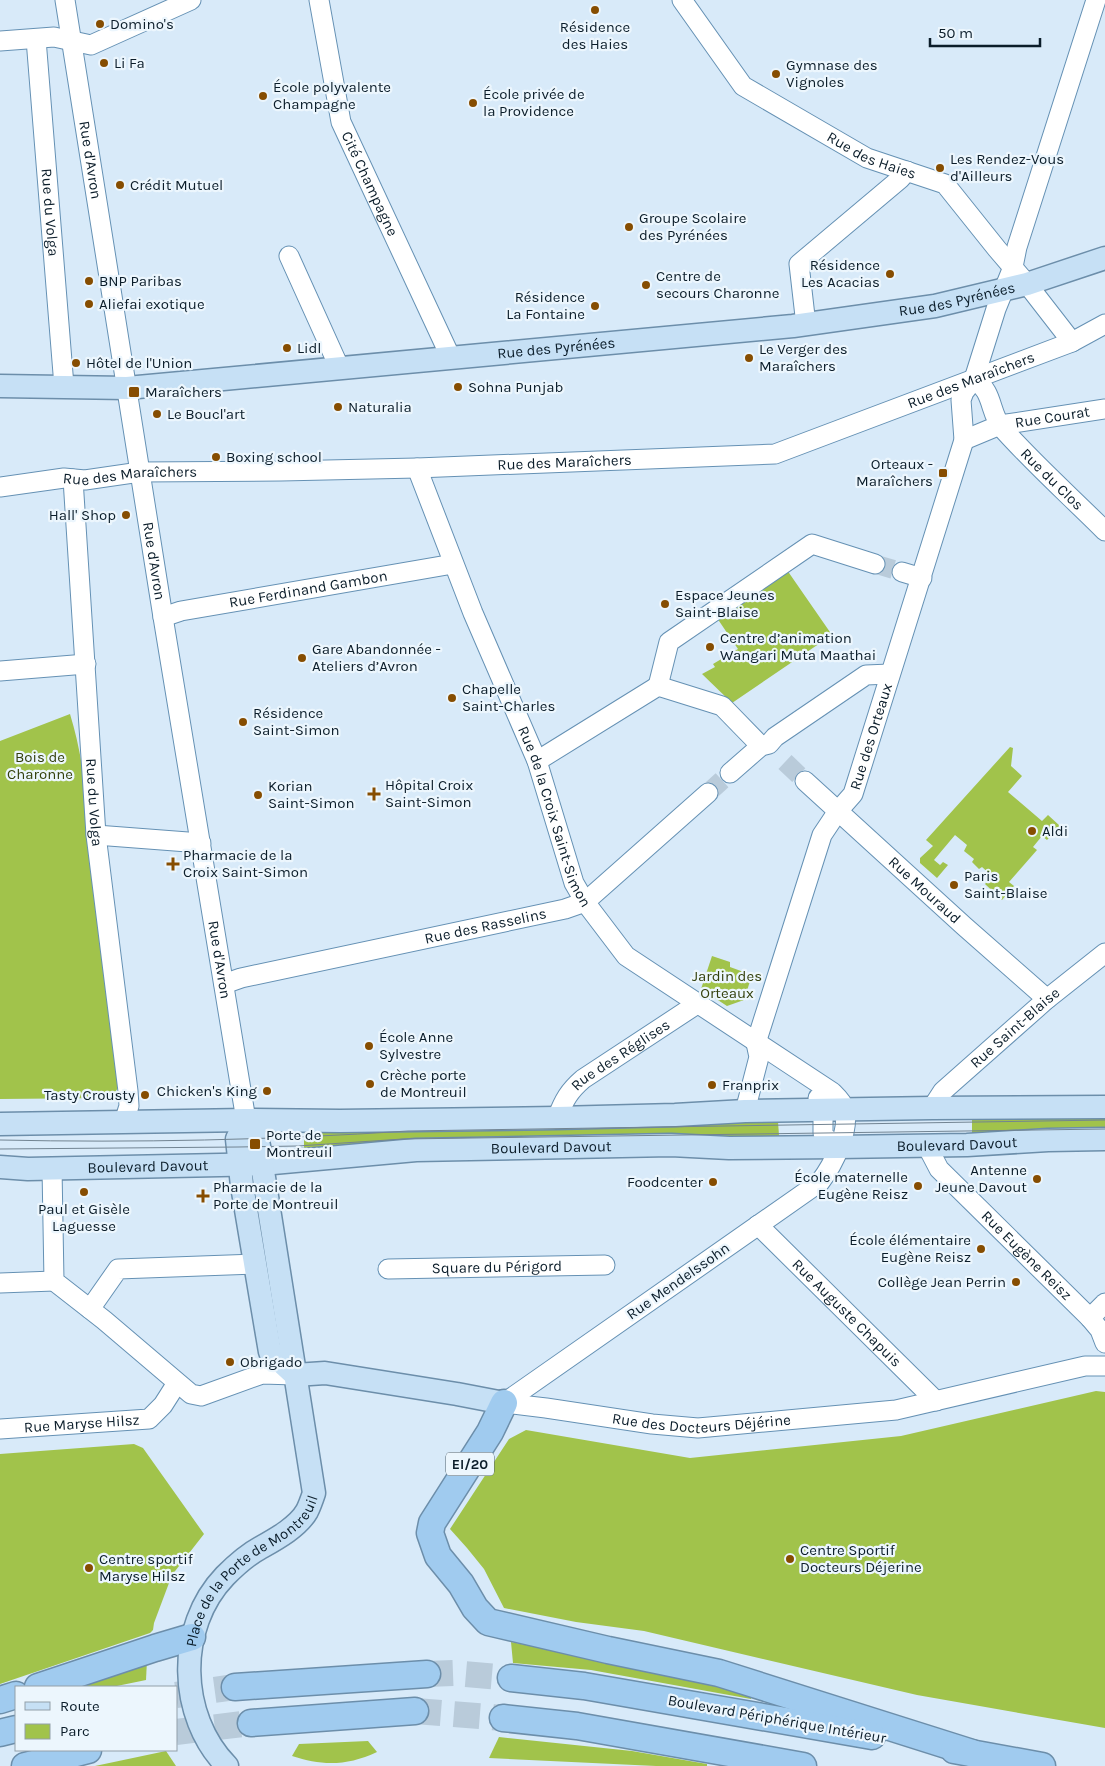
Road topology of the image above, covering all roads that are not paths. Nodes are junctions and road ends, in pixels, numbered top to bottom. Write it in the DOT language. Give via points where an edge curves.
graph roads {
  1 [pos="65,0"];
  2 [pos="192,0"];
  3 [pos="319,0"];
  4 [pos="682,0"];
  5 [pos="1096,0"];
  6 [pos="36,39"];
  7 [pos="0,42"];
  8 [pos="72,42"];
  9 [pos="907,171"];
  10 [pos="289,256"];
  11 [pos="1105,258"];
  12 [pos="1020,276"];
  13 [pos="1003,290"];
  14 [pos="1105,324"];
  15 [pos="806,325"];
  16 [pos="1072,342"];
  17 [pos="450,358"];
  18 [pos="340,369"];
  19 [pos="974,379"];
  20 [pos="0,386"];
  21 [pos="64,386"];
  22 [pos="127,388"];
  23 [pos="1105,409"];
  24 [pos="1000,425"];
  25 [pos="964,440"];
  26 [pos="417,468"];
  27 [pos="140,472"];
  28 [pos="73,479"];
  29 [pos="0,487"];
  30 [pos="1105,530"];
  31 [pos="453,564"];
  32 [pos="875,564"];
  33 [pos="902,572"];
  34 [pos="922,578"];
  35 [pos="163,617"];
  36 [pos="86,664"];
  37 [pos="0,671"];
  38 [pos="890,674"];
  39 [pos="658,686"];
  40 [pos="765,745"];
  41 [pos="537,761"];
  42 [pos="730,773"];
  43 [pos="805,781"];
  44 [pos="708,793"];
  45 [pos="838,811"];
  46 [pos="96,835"];
  47 [pos="201,843"];
  48 [pos="585,902"];
  49 [pos="1105,953"];
  50 [pos="224,984"];
  51 [pos="1047,999"];
  52 [pos="697,1004"];
  53 [pos="756,1043"];
  54 [pos="932,1108"];
  55 [pos="1105,1108"];
  56 [pos="834,1110"];
  57 [pos="745,1111"];
  58 [pos="557,1118"];
  59 [pos="246,1120"];
  60 [pos="124,1122"];
  61 [pos="0,1124"];
  62 [pos="1105,1139"];
  63 [pos="927,1146"];
  64 [pos="838,1147"];
  65 [pos="251,1165"];
  66 [pos="0,1167"];
  67 [pos="52,1168"];
  68 [pos="758,1226"];
  69 [pos="256,1264"];
  70 [pos="605,1265"];
  71 [pos="388,1269"];
  72 [pos="54,1281"];
  73 [pos="0,1283"];
  74 [pos="1105,1303"];
  75 [pos="90,1309"];
  76 [pos="1090,1318"];
  77 [pos="1105,1343"];
  78 [pos="1105,1363"];
  79 [pos="296,1375"];
  80 [pos="177,1382"];
  81 [pos="936,1401"];
  82 [pos="504,1403"];
  83 [pos="0,1430"];
  84 [pos="192,1637"];
  85 [pos="426,1674"];
  86 [pos="512,1678"];
  87 [pos="41,1686"];
  88 [pos="236,1686"];
  89 [pos="15,1695"];
  90 [pos="0,1700"];
  91 [pos="415,1711"];
  92 [pos="503,1718"];
  93 [pos="251,1723"];
  94 [pos="15,1729"];
  95 [pos="0,1733"];
  96 [pos="84,1751"];
  97 [pos="972,1753"];
  98 [pos="25,1766"];
  99 [pos="227,1766"];
  100 [pos="803,1766"];
  101 [pos="1042,1766"];
  1 -- 8 [label="street, Rue d'Avron"];
  2 -- 8 [label="street" via="91,45"];
  3 -- 17 [label="street, Cité Champagne" via="340,122"];
  4 -- 9 [label="street, Rue des Haies" via="743,86 868,158"];
  5 -- 12 [label="street" via="1017,247"];
  6 -- 7 [label="street"];
  6 -- 8 [label="street"];
  6 -- 21 [label="street, Rue du Volga"];
  8 -- 22 [label="street, Rue d'Avron"];
  9 -- 12 [label="street, Rue des Haies" via="945,184"];
  9 -- 15 [label="street" via="799,264"];
  10 -- 18 [label="street"];
  11 -- 12 [label="main road, Rue des Pyrénées"];
  12 -- 13 [label="main road, Rue des Pyrénées"];
  12 -- 16 [label="street, Rue des Haies"];
  13 -- 15 [label="main road, Rue des Pyrénées" via="935,306"];
  13 -- 19 [label="street, Rue des Orteaux"];
  14 -- 16 [label="street, Rue des Maraîchers"];
  15 -- 17 [label="main road, Rue des Pyrénées"];
  16 -- 19 [label="street, Rue des Maraîchers"];
  17 -- 18 [label="main road, Rue des Pyrénées"];
  18 -- 22 [label="main road, Rue des Pyrénées"];
  19 -- 24 [label="street" via="986,390"];
  19 -- 25 [label="street, Rue des Orteaux" via="962,400"];
  19 -- 26 [label="street, Rue des Maraîchers" via="775,454"];
  20 -- 21 [label="main road, Rue des Pyrénées"];
  21 -- 22 [label="main road, Rue des Pyrénées"];
  22 -- 27 [label="street, Rue d'Avron"];
  23 -- 24 [label="street, Rue Courat"];
  24 -- 25 [label="street"];
  24 -- 30 [label="street, Rue du Clos"];
  25 -- 34 [label="street, Rue des Orteaux"];
  26 -- 27 [label="street, Rue des Maraîchers"];
  26 -- 31 [label="street, Rue de la Croix Saint-Simon"];
  27 -- 28 [label="street, Rue des Maraîchers"];
  27 -- 35 [label="street, Rue d'Avron"];
  28 -- 29 [label="street, Rue des Maraîchers"];
  28 -- 36 [label="street, Rue du Volga"];
  31 -- 35 [label="street, Rue Ferdinand Gambon" via="181,611"];
  31 -- 41 [label="street, Rue de la Croix Saint-Simon"];
  32 -- 39 [label="street" via="812,544 669,642"];
  33 -- 34 [label="street"];
  34 -- 38 [label="street, Rue des Orteaux"];
  35 -- 47 [label="street, Rue d'Avron"];
  36 -- 37 [label="street"];
  36 -- 46 [label="street, Rue du Volga"];
  38 -- 40 [label="street" via="866,676"];
  38 -- 45 [label="street, Rue des Orteaux" via="853,794"];
  39 -- 40 [label="street" via="722,706"];
  39 -- 41 [label="street"];
  40 -- 42 [label="street"];
  41 -- 48 [label="street, Rue de la Croix Saint-Simon" via="574,883"];
  43 -- 45 [label="street, Rue Mouraud"];
  44 -- 48 [label="street, Rue des Rasselins"];
  45 -- 51 [label="street, Rue Mouraud"];
  45 -- 53 [label="street, Rue des Orteaux" via="822,835"];
  46 -- 47 [label="street"];
  46 -- 60 [label="street, Rue du Volga" via="128,1092 129,1106"];
  47 -- 50 [label="street, Rue d'Avron"];
  48 -- 50 [label="street, Rue des Rasselins"];
  48 -- 52 [label="street, Rue de la Croix Saint-Simon" via="626,956"];
  49 -- 51 [label="street, Rue Saint-Blaise"];
  50 -- 59 [label="street, Rue d'Avron"];
  51 -- 54 [label="street, Rue Saint-Blaise" via="943,1091"];
  52 -- 53 [label="street, Rue de la Croix Saint-Simon"];
  52 -- 58 [label="street, Rue des Réglises" via="583,1079 571,1089"];
  53 -- 56 [label="street, Rue de la Croix Saint-Simon" via="832,1092 840,1101"];
  53 -- 57 [label="street, Rue des Orteaux" via="759,1057"];
  54 -- 55 [label="main road, Boulevard Davout"];
  54 -- 56 [label="main road, Boulevard Davout"];
  56 -- 57 [label="main road, Boulevard Davout"];
  56 -- 64 [label="street" via="823,1133"];
  57 -- 58 [label="main road, Boulevard Davout"];
  58 -- 59 [label="main road, Boulevard Davout"];
  59 -- 60 [label="main road, Boulevard Davout"];
  59 -- 65 [label="main road" via="237,1139"];
  60 -- 61 [label="main road, Boulevard Davout"];
  62 -- 63 [label="main road, Boulevard Davout"];
  63 -- 64 [label="main road, Boulevard Davout"];
  63 -- 76 [label="street, Rue Eugène Reisz" via="939,1169"];
  64 -- 65 [label="main road, Boulevard Davout" via="416,1150"];
  64 -- 68 [label="street, Rue Mendelssohn" via="820,1182"];
  65 -- 67 [label="main road, Boulevard Davout"];
  65 -- 69 [label="main road"];
  65 -- 79 [label="main road, Place de la Porte de Montreuil"];
  66 -- 67 [label="main road, Boulevard Davout"];
  67 -- 72 [label="street"];
  68 -- 81 [label="street, Rue Auguste Chapuis"];
  68 -- 82 [label="street, Rue Mendelssohn"];
  69 -- 75 [label="street" via="118,1269"];
  69 -- 79 [label="main road" via="270,1352"];
  70 -- 71 [label="street, Square du Périgord"];
  72 -- 73 [label="street"];
  72 -- 75 [label="street"];
  74 -- 76 [label="street"];
  75 -- 80 [label="street"];
  76 -- 77 [label="street, Rue Eugène Reisz"];
  78 -- 81 [label="street, Rue des Docteurs Déjérine"];
  79 -- 80 [label="street" via="262,1374 201,1396 191,1394"];
  79 -- 82 [label="main road, Rue des Docteurs Déjérine" via="325,1373"];
  79 -- 84 [label="main road, Place de la Porte de Montreuil" via="314,1493 307,1512 291,1528 247,1556 224,1577 211,1594"];
  80 -- 83 [label="street, Rue Maryse Hilsz" via="163,1405 149,1419"];
  81 -- 82 [label="street, Rue des Docteurs Déjérine" via="896,1410 698,1428"];
  82 -- 97 [label="highway, EI/20" via="490,1432 432,1523 430,1533 438,1556 488,1622 720,1673"];
  84 -- 87 [label="highway"];
  84 -- 99 [label="main road, Place de la Porte de Montreuil" via="190,1690 199,1725 217,1756"];
  85 -- 88 [label="highway"];
  86 -- 97 [label="highway, Boulevard Périphérique Intérieur" via="584,1686"];
  89 -- 90 [label="highway"];
  91 -- 93 [label="highway"];
  92 -- 100 [label="highway" via="577,1726"];
  94 -- 95 [label="highway"];
  96 -- 98 [label="highway"];
  97 -- 101 [label="highway, Boulevard Périphérique Intérieur"];
}
